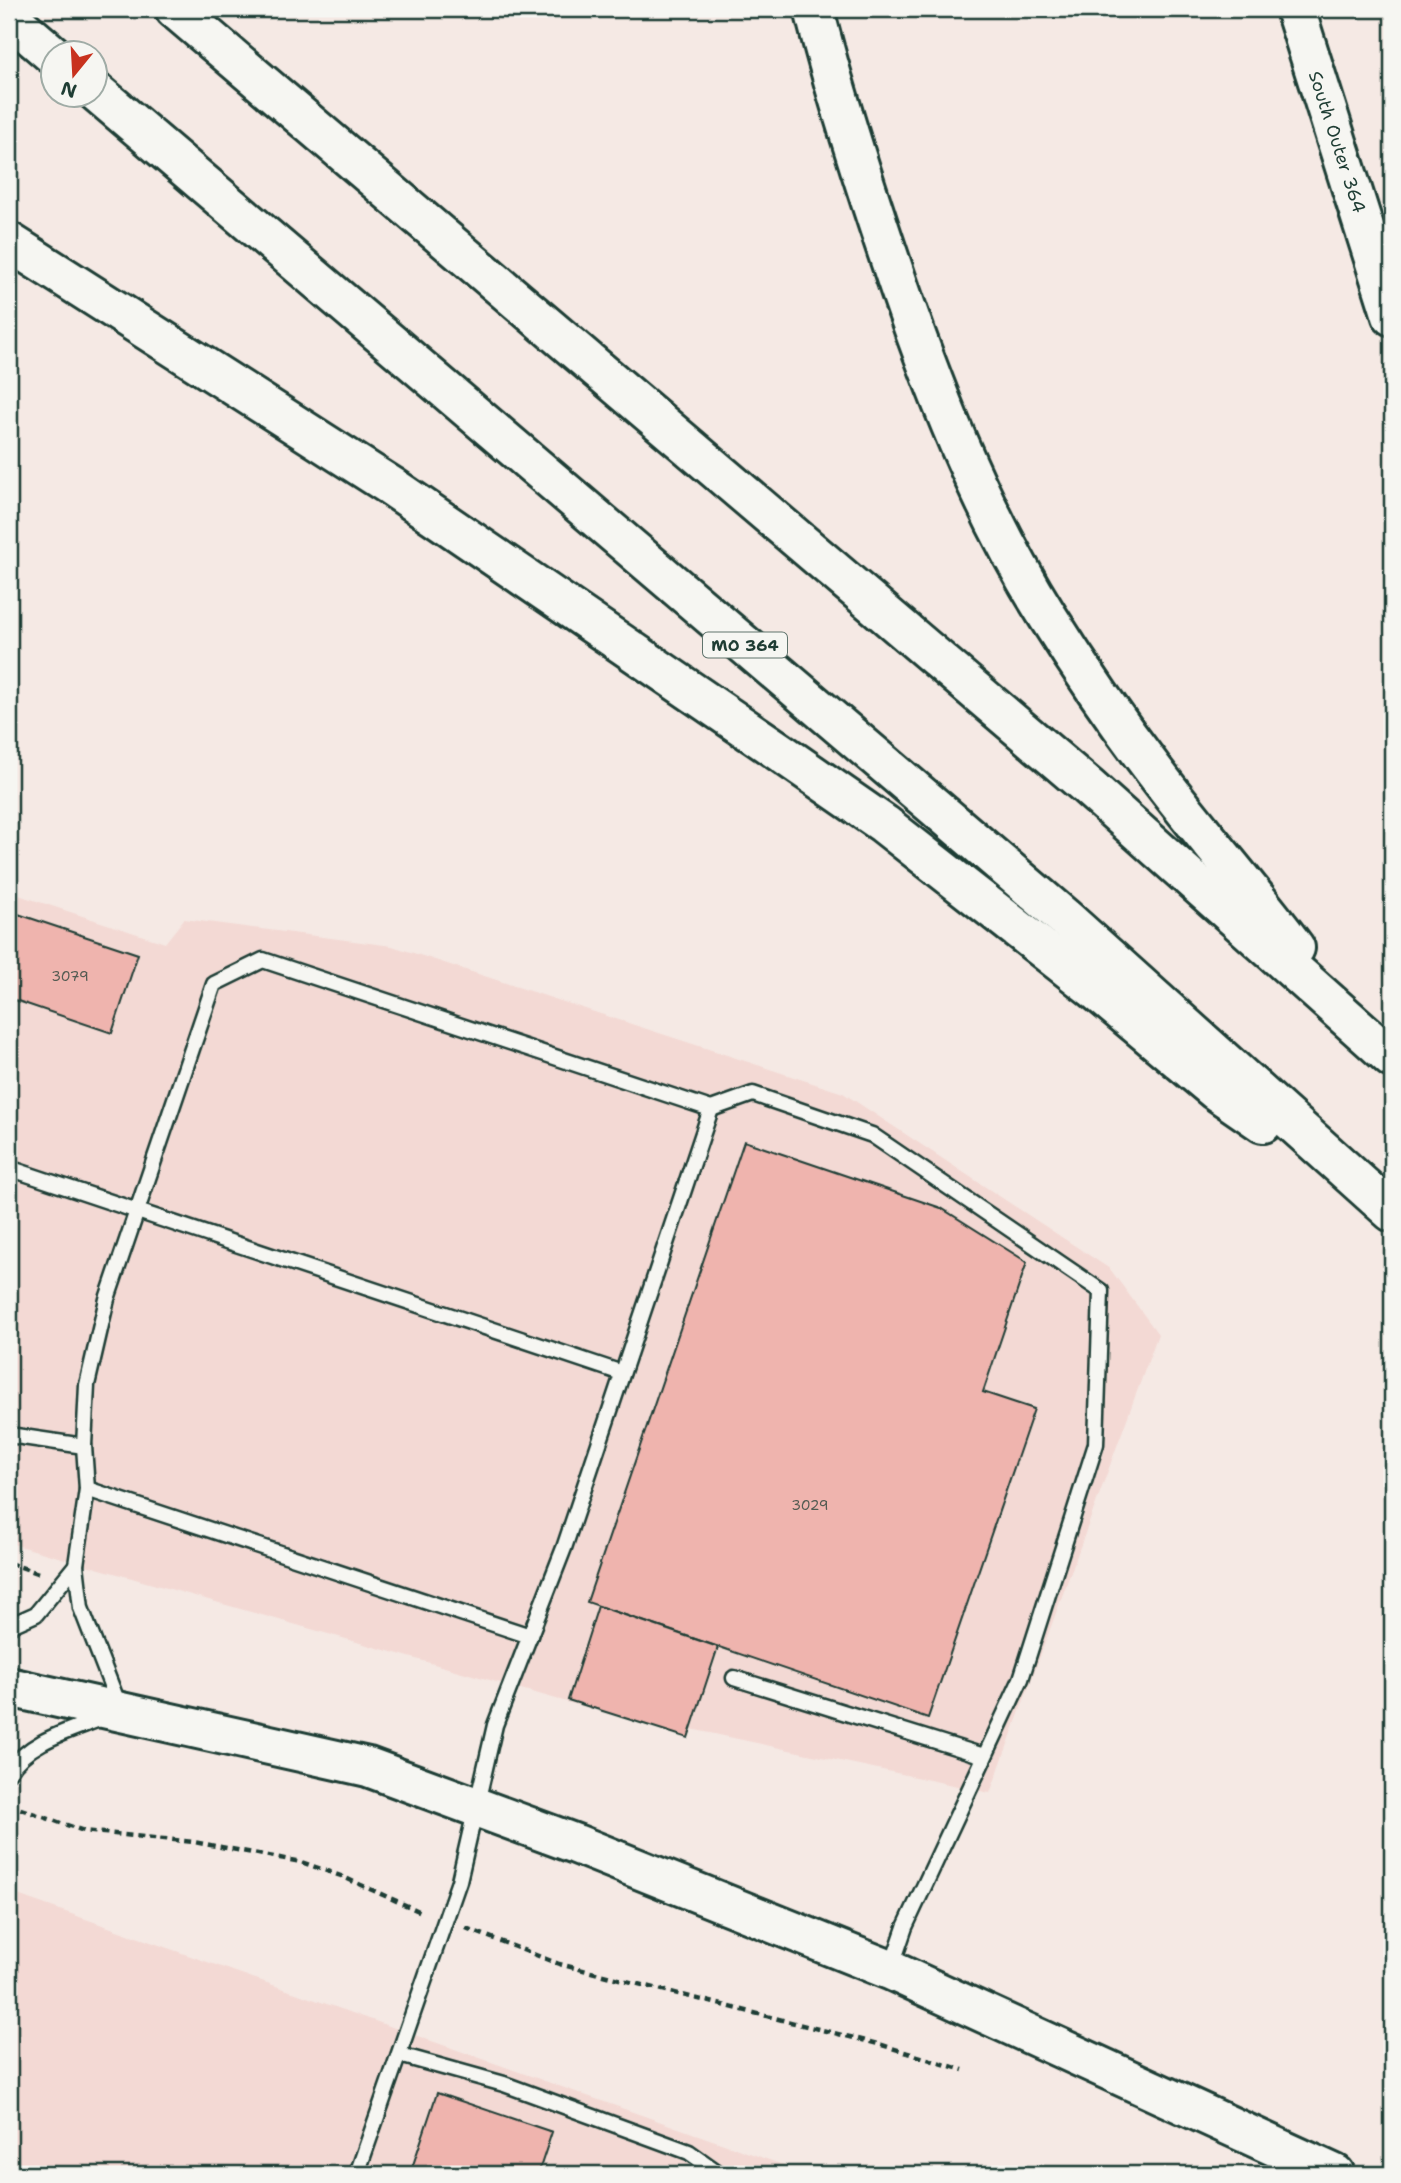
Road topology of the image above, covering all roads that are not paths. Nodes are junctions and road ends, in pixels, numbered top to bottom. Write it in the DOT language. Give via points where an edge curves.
graph roads {
  1 [pos="175,9"];
  2 [pos="814,9"];
  3 [pos="1295,9"];
  4 [pos="9,17"];
  5 [pos="38,42"];
  6 [pos="108,102"];
  7 [pos="9,242"];
  8 [pos="1392,316"];
  9 [pos="1340,1009"];
  10 [pos="1392,1058"];
  11 [pos="711,1109"];
  12 [pos="9,1168"];
  13 [pos="1390,1210"];
  14 [pos="135,1211"];
  15 [pos="622,1373"];
  16 [pos="9,1435"];
  17 [pos="85,1446"];
  18 [pos="87,1489"];
  19 [pos="76,1564"];
  20 [pos="9,1626"];
  21 [pos="530,1636"];
  22 [pos="734,1678"];
  23 [pos="9,1687"];
  24 [pos="121,1710"];
  25 [pos="984,1756"];
  26 [pos="9,1772"];
  27 [pos="476,1807"];
  28 [pos="890,1970"];
  29 [pos="400,2055"];
  30 [pos="356,2174"];
  31 [pos="720,2174"];
  32 [pos="1335,2174"];
  1 -- 9 [label="main road" via="1076,777"];
  2 -- 9 [label="main road" via="837,103 915,335 961,450 998,524 1046,615 1102,699"];
  3 -- 8 [label="main road, South Outer 364"];
  4 -- 5 [label="main road"];
  6 -- 13 [label="main road, MO 364" via="1056,911"];
  7 -- 13 [label="main road" via="391,485 884,824 1215,1090"];
  9 -- 10 [label="main road"];
  11 -- 14 [label="lane" via="263,960 214,984"];
  11 -- 15 [label="lane"];
  11 -- 25 [label="lane" via="753,1094 872,1135 1101,1291 1096,1444 1021,1679"];
  12 -- 14 [label="lane"];
  14 -- 15 [label="lane"];
  14 -- 17 [label="lane" via="107,1299 87,1385"];
  15 -- 21 [label="lane"];
  16 -- 17 [label="lane"];
  17 -- 18 [label="lane"];
  18 -- 19 [label="lane"];
  18 -- 21 [label="lane"];
  19 -- 20 [label="lane" via="36,1614"];
  19 -- 24 [label="lane" via="81,1608"];
  21 -- 27 [label="lane" via="495,1725"];
  22 -- 25 [label="lane"];
  23 -- 24 [label="main road"];
  24 -- 26 [label="lane" via="29,1750"];
  24 -- 27 [label="main road" via="368,1767"];
  25 -- 28 [label="lane" via="905,1927"];
  27 -- 28 [label="main road"];
  27 -- 29 [label="lane" via="445,1921"];
  28 -- 32 [label="main road"];
  29 -- 30 [label="lane"];
  29 -- 31 [label="lane" via="504,2084 677,2147"];
}
